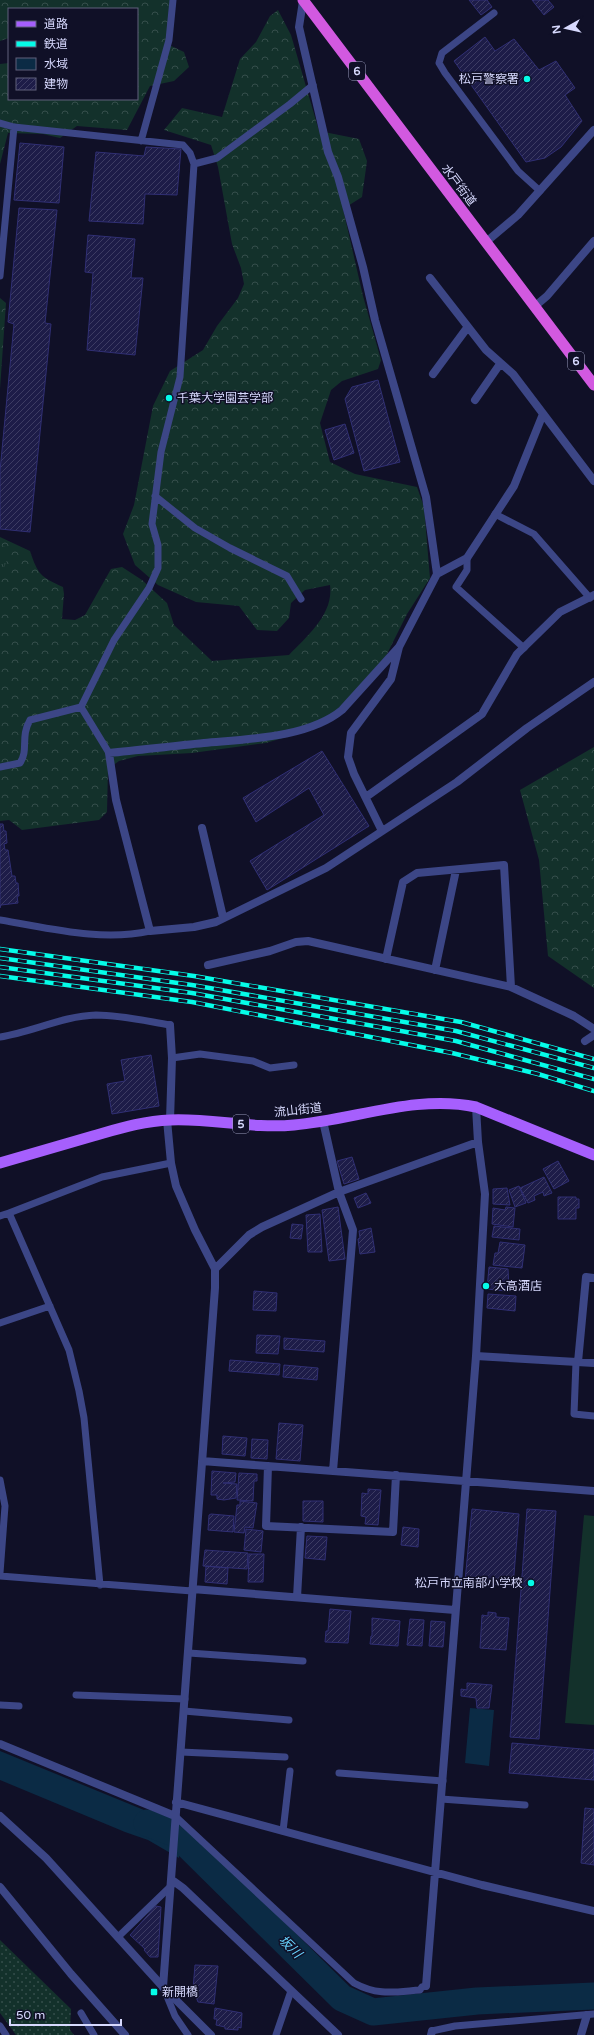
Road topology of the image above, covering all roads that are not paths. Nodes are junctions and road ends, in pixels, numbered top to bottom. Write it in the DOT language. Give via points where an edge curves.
graph roads {
  1 [pos="173,0"];
  2 [pos="303,0"];
  3 [pos="494,13"];
  4 [pos="313,85"];
  5 [pos="0,123"];
  6 [pos="14,127"];
  7 [pos="594,130"];
  8 [pos="141,141"];
  9 [pos="194,164"];
  10 [pos="540,191"];
  11 [pos="486,242"];
  12 [pos="594,242"];
  13 [pos="0,276"];
  14 [pos="430,278"];
  15 [pos="534,307"];
  16 [pos="467,328"];
  17 [pos="500,364"];
  18 [pos="433,374"];
  19 [pos="594,385"];
  20 [pos="475,400"];
  21 [pos="543,414"];
  22 [pos="594,481"];
  23 [pos="156,496"];
  24 [pos="495,514"];
  25 [pos="466,558"];
  26 [pos="437,574"];
  27 [pos="593,596"];
  28 [pos="301,599"];
  29 [pos="399,647"];
  30 [pos="524,648"];
  31 [pos="594,682"];
  32 [pos="81,707"];
  33 [pos="109,753"];
  34 [pos="0,767"];
  35 [pos="366,797"];
  36 [pos="202,828"];
  37 [pos="382,831"];
  38 [pos="456,870"];
  39 [pos="223,917"];
  40 [pos="0,920"];
  41 [pos="150,931"];
  42 [pos="386,959"];
  43 [pos="208,965"];
  44 [pos="435,970"];
  45 [pos="511,987"];
  46 [pos="170,1025"];
  47 [pos="594,1029"];
  48 [pos="594,1035"];
  49 [pos="0,1037"];
  50 [pos="585,1040"];
  51 [pos="172,1058"];
  52 [pos="294,1064"];
  53 [pos="476,1107"];
  54 [pos="169,1120"];
  55 [pos="323,1121"];
  56 [pos="478,1142"];
  57 [pos="594,1155"];
  58 [pos="0,1163"];
  59 [pos="171,1164"];
  60 [pos="339,1192"];
  61 [pos="9,1213"];
  62 [pos="0,1216"];
  63 [pos="215,1269"];
  64 [pos="594,1278"];
  65 [pos="50,1306"];
  66 [pos="0,1322"];
  67 [pos="476,1356"];
  68 [pos="577,1362"];
  69 [pos="594,1363"];
  70 [pos="594,1416"];
  71 [pos="202,1461"];
  72 [pos="268,1466"];
  73 [pos="333,1470"];
  74 [pos="396,1475"];
  75 [pos="0,1480"];
  76 [pos="466,1481"];
  77 [pos="594,1491"];
  78 [pos="301,1527"];
  79 [pos="0,1575"];
  80 [pos="100,1585"];
  81 [pos="192,1590"];
  82 [pos="296,1597"];
  83 [pos="455,1610"];
  84 [pos="188,1653"];
  85 [pos="303,1661"];
  86 [pos="76,1694"];
  87 [pos="186,1699"];
  88 [pos="0,1705"];
  89 [pos="20,1706"];
  90 [pos="184,1711"];
  91 [pos="289,1720"];
  92 [pos="0,1744"];
  93 [pos="181,1752"];
  94 [pos="285,1757"];
  95 [pos="290,1771"];
  96 [pos="339,1773"];
  97 [pos="443,1781"];
  98 [pos="441,1799"];
  99 [pos="176,1802"];
  100 [pos="526,1805"];
  101 [pos="0,1816"];
  102 [pos="175,1816"];
  103 [pos="283,1831"];
  104 [pos="436,1872"];
  105 [pos="171,1883"];
  106 [pos="0,1887"];
  107 [pos="594,1911"];
  108 [pos="118,1937"];
  109 [pos="426,1986"];
  110 [pos="163,1987"];
  111 [pos="291,1991"];
  112 [pos="81,2013"];
  113 [pos="591,2014"];
  114 [pos="0,2026"];
  115 [pos="431,2033"];
  116 [pos="6,2035"];
  117 [pos="94,2035"];
  118 [pos="125,2035"];
  119 [pos="188,2035"];
  120 [pos="210,2035"];
  121 [pos="276,2035"];
  122 [pos="338,2035"];
  123 [pos="581,2035"];
  1 -- 8 [label="lane" via="168,40"];
  2 -- 4 [label="street" via="299,27"];
  2 -- 11 [label="highway, 水戸街道 / 6"];
  3 -- 10 [label="lane" via="442,53 439,63 518,171"];
  4 -- 9 [label="lane" via="217,158"];
  4 -- 26 [label="street" via="328,152 338,177 375,320 426,497"];
  5 -- 6 [label="lane"];
  6 -- 8 [label="lane"];
  6 -- 13 [label="lane"];
  7 -- 10 [label="street"];
  8 -- 9 [label="lane" via="183,145 190,153"];
  9 -- 23 [label="lane" via="180,377 161,452"];
  10 -- 11 [label="street" via="518,215"];
  11 -- 15 [label="highway, 水戸街道 / 6"];
  12 -- 15 [label="street" via="547,296"];
  14 -- 16 [label="street"];
  15 -- 19 [label="highway, 水戸街道 / 6"];
  16 -- 17 [label="street"];
  16 -- 18 [label="street"];
  17 -- 20 [label="street"];
  17 -- 21 [label="street" via="513,374"];
  21 -- 22 [label="street"];
  21 -- 24 [label="street" via="514,486"];
  23 -- 28 [label="lane" via="195,528 287,576"];
  23 -- 32 [label="lane" via="152,524 158,545 158,568 114,640"];
  24 -- 25 [label="street"];
  24 -- 27 [label="lane" via="534,534"];
  25 -- 26 [label="street"];
  25 -- 30 [label="lane" via="466,570 456,588"];
  26 -- 29 [label="street"];
  27 -- 30 [label="street" via="560,612"];
  29 -- 33 [label="street" via="342,710 331,719 314,726 277,735"];
  29 -- 35 [label="street" via="391,679 351,733 348,757"];
  30 -- 35 [label="street" via="517,654 482,714"];
  31 -- 37 [label="street" via="527,728 457,782"];
  32 -- 33 [label="lane"];
  32 -- 34 [label="lane" via="30,720 24,730 24,757 20,763"];
  33 -- 41 [label="street" via="116,800"];
  35 -- 37 [label="street"];
  36 -- 39 [label="street"];
  37 -- 39 [label="street" via="326,868"];
  38 -- 42 [label="street" via="417,873 403,882"];
  38 -- 44 [label="street"];
  38 -- 45 [label="street" via="504,866"];
  39 -- 41 [label="street" via="216,922 194,927"];
  40 -- 41 [label="lane" via="88,934 126,935"];
  42 -- 43 [label="street" via="308,941 296,942 261,957"];
  42 -- 44 [label="street"];
  44 -- 45 [label="street"];
  45 -- 47 [label="street" via="574,1016"];
  46 -- 49 [label="lane" via="96,1015 62,1020 19,1034"];
  46 -- 51 [label="street"];
  48 -- 50 [label="street"];
  51 -- 52 [label="lane" via="200,1054 253,1061 270,1068"];
  51 -- 54 [label="street"];
  53 -- 55 [label="main road, 流山街道 / 5" via="462,1104 421,1105"];
  53 -- 56 [label="street"];
  53 -- 57 [label="main road, 流山街道 / 5"];
  54 -- 55 [label="main road, 流山街道 / 5" via="278,1126"];
  54 -- 58 [label="main road, 流山街道 / 5" via="136,1124"];
  54 -- 59 [label="street"];
  55 -- 60 [label="street"];
  56 -- 60 [label="street"];
  56 -- 67 [label="street" via="486,1194"];
  59 -- 61 [label="lane" via="95,1179"];
  59 -- 63 [label="street" via="185,1209"];
  60 -- 63 [label="street" via="249,1235"];
  60 -- 73 [label="street" via="353,1230"];
  61 -- 62 [label="lane"];
  61 -- 65 [label="lane"];
  63 -- 71 [label="street"];
  64 -- 68 [label="street" via="586,1277"];
  65 -- 66 [label="lane"];
  65 -- 80 [label="lane" via="69,1350 84,1418"];
  67 -- 68 [label="street"];
  67 -- 76 [label="street"];
  68 -- 69 [label="street"];
  68 -- 70 [label="lane" via="574,1414"];
  71 -- 72 [label="street"];
  71 -- 81 [label="street"];
  72 -- 73 [label="street"];
  72 -- 78 [label="street" via="266,1526"];
  73 -- 74 [label="street"];
  74 -- 76 [label="street"];
  74 -- 78 [label="street" via="393,1532"];
  75 -- 79 [label="lane" via="5,1506"];
  76 -- 77 [label="street"];
  76 -- 83 [label="street"];
  78 -- 82 [label="street"];
  79 -- 80 [label="lane"];
  80 -- 81 [label="lane"];
  81 -- 82 [label="street"];
  81 -- 84 [label="street"];
  82 -- 83 [label="street"];
  83 -- 97 [label="street"];
  84 -- 85 [label="lane"];
  84 -- 87 [label="street"];
  86 -- 87 [label="lane"];
  87 -- 90 [label="street"];
  88 -- 89 [label="lane"];
  90 -- 91 [label="lane"];
  90 -- 93 [label="street"];
  92 -- 102 [label="street"];
  93 -- 94 [label="lane"];
  93 -- 99 [label="street"];
  95 -- 103 [label="lane"];
  96 -- 97 [label="lane"];
  97 -- 98 [label="street"];
  98 -- 100 [label="lane"];
  98 -- 104 [label="street"];
  99 -- 102 [label="street"];
  99 -- 103 [label="street"];
  101 -- 108 [label="street" via="46,1858"];
  102 -- 105 [label="street"];
  102 -- 109 [label="lane" via="354,1983 380,1993 420,1990"];
  103 -- 104 [label="street"];
  104 -- 107 [label="street"];
  104 -- 109 [label="street"];
  105 -- 108 [label="lane"];
  105 -- 110 [label="street"];
  105 -- 111 [label="street" via="183,1888"];
  106 -- 118 [label="street"];
  108 -- 110 [label="street"];
  110 -- 119 [label="lane" via="175,2016"];
  110 -- 120 [label="street"];
  111 -- 121 [label="lane"];
  111 -- 122 [label="street"];
  112 -- 117 [label="lane"];
  113 -- 115 [label="lane" via="454,2026"];
  113 -- 123 [label="street"];
  114 -- 116 [label="lane"];
}
